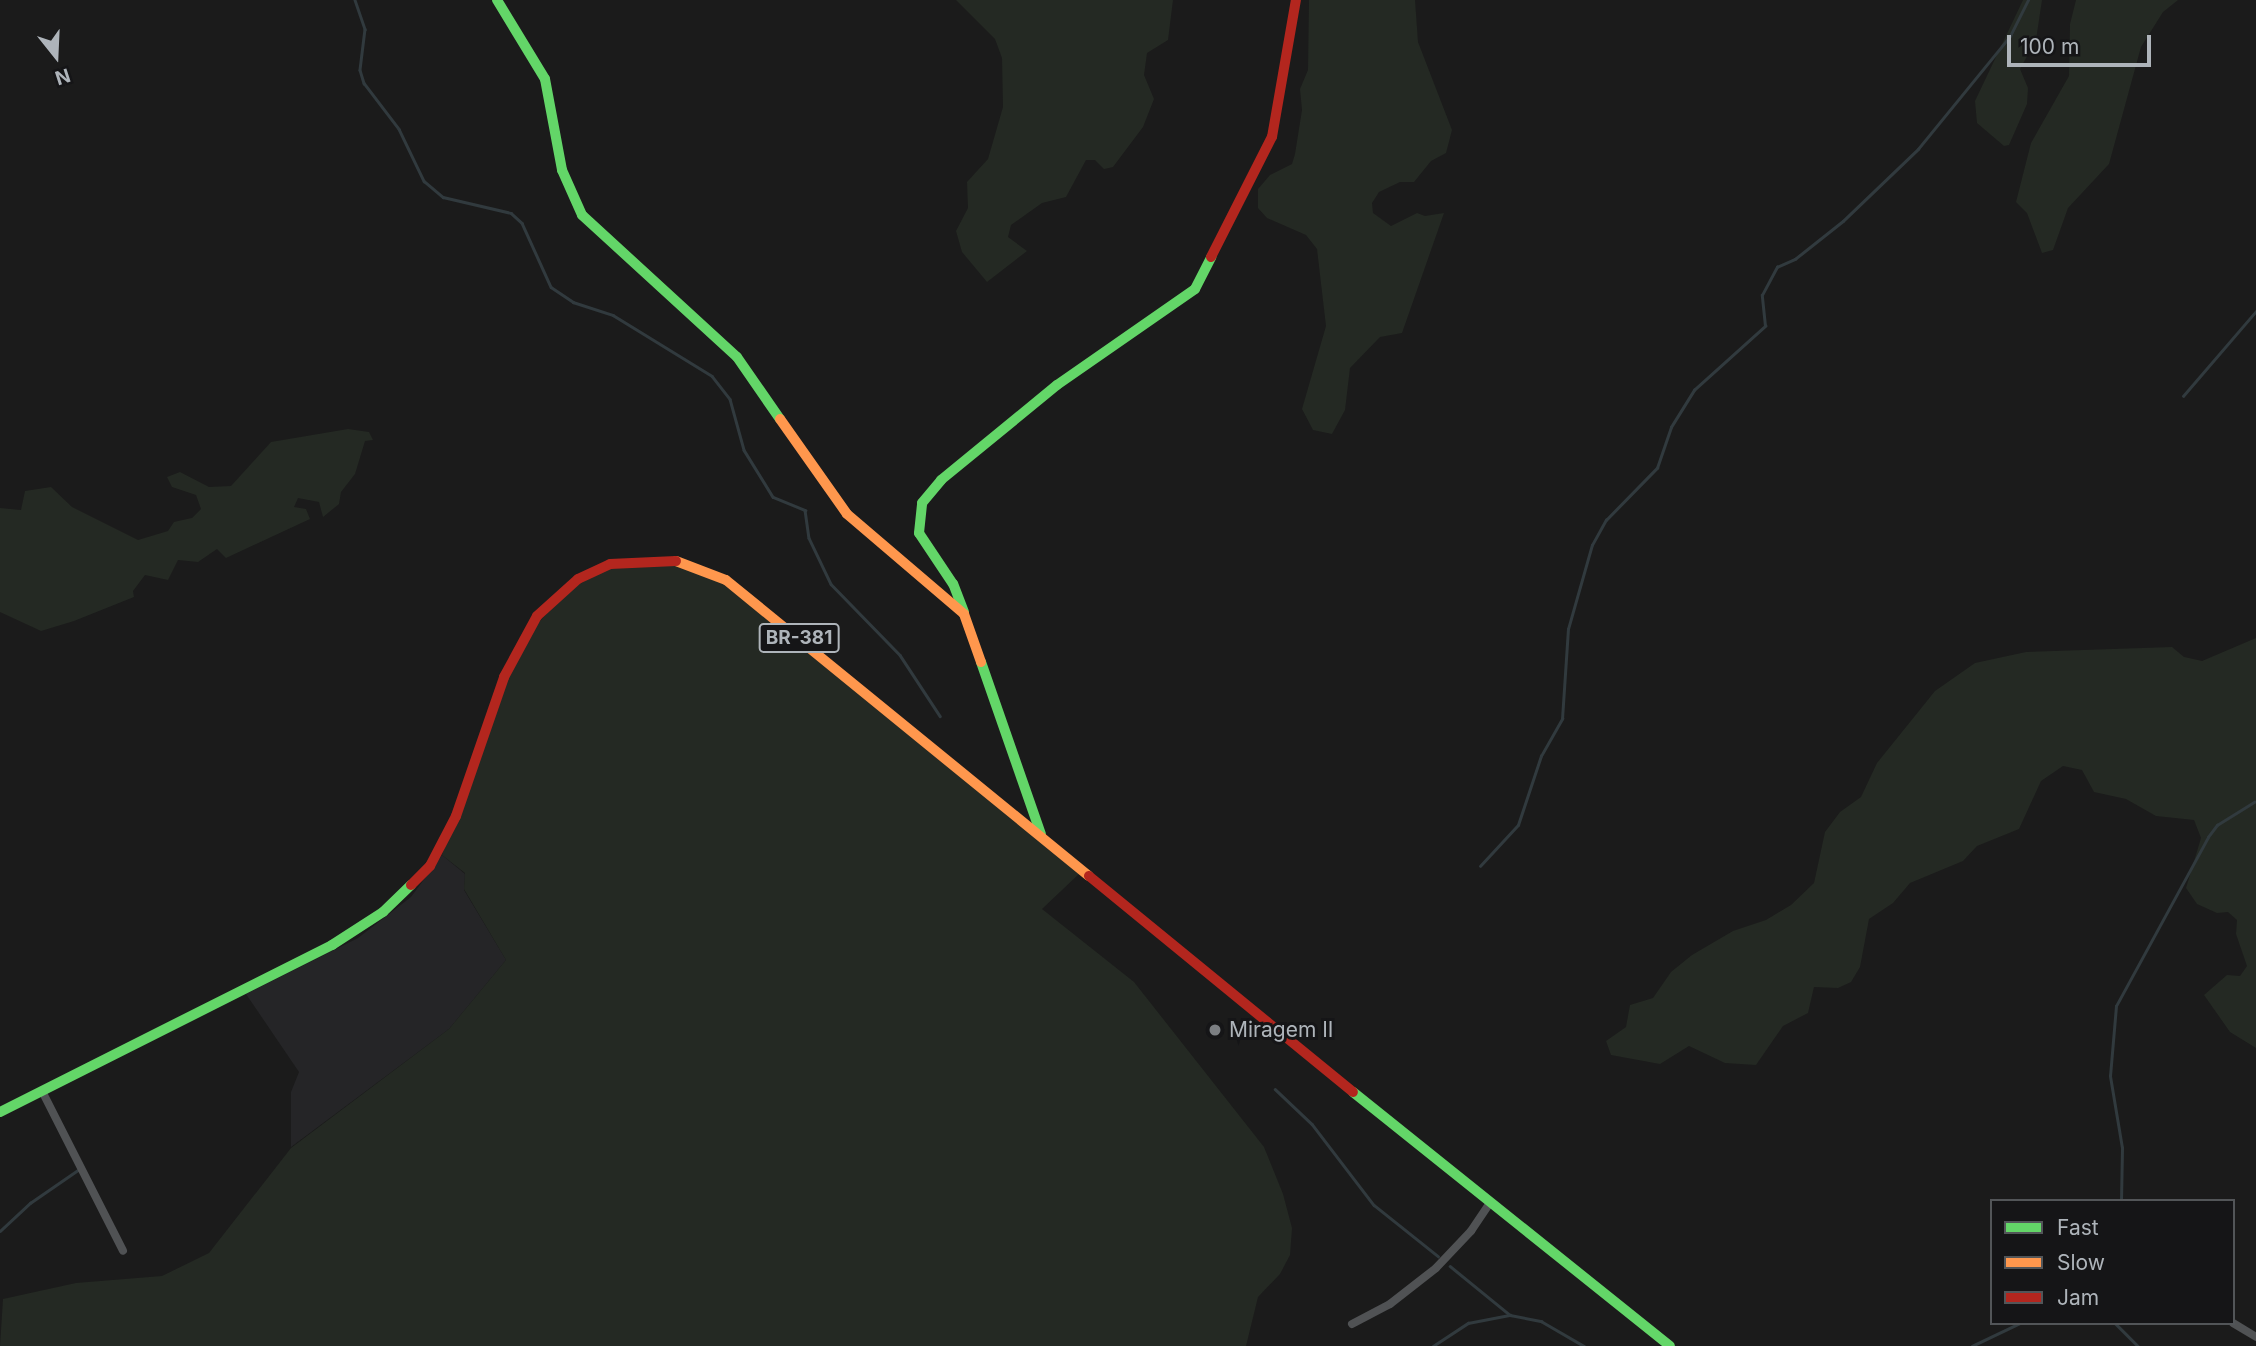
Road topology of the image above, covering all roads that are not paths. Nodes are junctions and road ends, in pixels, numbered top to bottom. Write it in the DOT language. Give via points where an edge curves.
graph roads {
  1 [pos="497,0"];
  2 [pos="1296,0"];
  3 [pos="964,614"];
  4 [pos="1041,834"];
  5 [pos="42,1091"];
  6 [pos="0,1112"];
  7 [pos="1490,1203"];
  8 [pos="123,1251"];
  9 [pos="1631,1319"];
  10 [pos="1352,1324"];
  11 [pos="2235,1324"];
  12 [pos="2256,1337"];
  13 [pos="1656,1346"];
  14 [pos="1670,1346"];
  1 -- 3 [label="main road" via="545,79 562,170 582,215 737,357 847,514"];
  2 -- 3 [label="main road" via="1272,137 1195,289 1057,385 941,480 922,503 916,518 919,533 953,583"];
  3 -- 4 [label="main road"];
  4 -- 5 [label="main road, BR-381" via="726,580 668,559 610,564 555,597 517,646 456,816 430,866 408,890 331,945"];
  4 -- 7 [label="main road, BR-381"];
  5 -- 6 [label="main road, BR-381"];
  5 -- 8 [label="street"];
  7 -- 9 [label="main road, BR-381"];
  7 -- 10 [label="street" via="1436,1268 1390,1304"];
  9 -- 13 [label="main road"];
  9 -- 14 [label="main road, BR-381"];
  11 -- 12 [label="street"];
}
